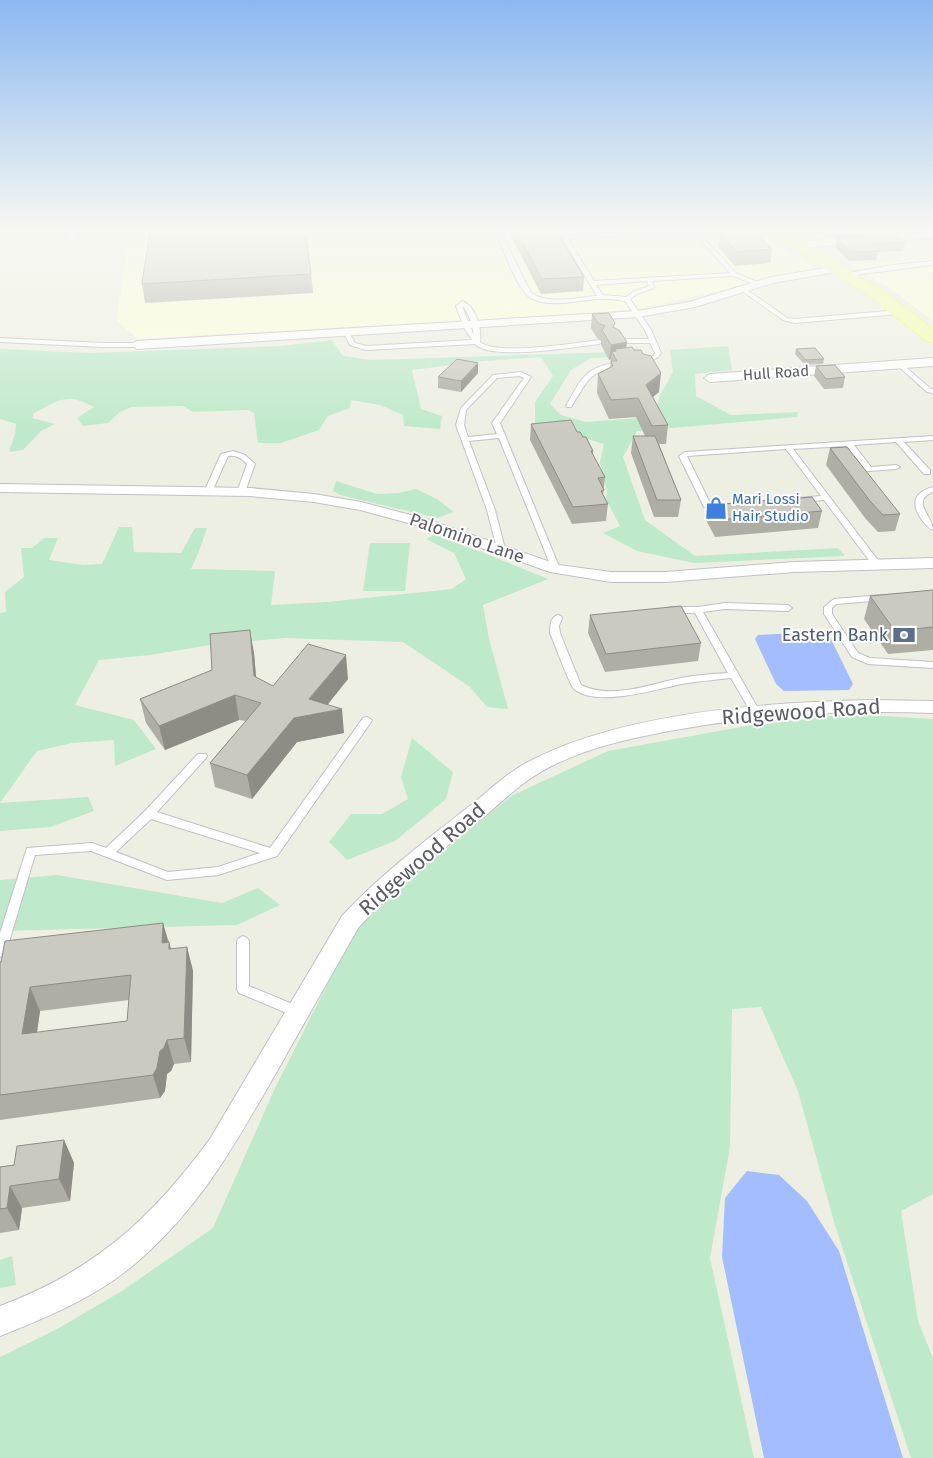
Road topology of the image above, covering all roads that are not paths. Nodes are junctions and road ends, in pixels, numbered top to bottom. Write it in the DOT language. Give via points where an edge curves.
graph roads {
  1 [pos="537,298"];
  2 [pos="588,298"];
  3 [pos="615,298"];
  4 [pos="716,298"];
  5 [pos="755,298"];
  6 [pos="879,298"];
  7 [pos="627,299"];
  8 [pos="900,312"];
  9 [pos="638,314"];
  10 [pos="470,324"];
  11 [pos="346,332"];
  12 [pos="932,336"];
  13 [pos="0,340"];
  14 [pos="616,341"];
  15 [pos="654,341"];
  16 [pos="477,342"];
  17 [pos="599,342"];
  18 [pos="138,345"];
  19 [pos="933,362"];
  20 [pos="899,364"];
  21 [pos="710,378"];
  22 [pos="933,391"];
  23 [pos="569,406"];
  24 [pos="501,436"];
  25 [pos="933,438"];
  26 [pos="465,439"];
  27 [pos="898,440"];
  28 [pos="849,443"];
  29 [pos="788,447"];
  30 [pos="896,467"];
  31 [pos="927,472"];
  32 [pos="0,488"];
  33 [pos="933,489"];
  34 [pos="208,492"];
  35 [pos="241,492"];
  36 [pos="825,498"];
  37 [pos="793,500"];
  38 [pos="734,505"];
  39 [pos="933,528"];
  40 [pos="501,549"];
  41 [pos="933,564"];
  42 [pos="877,565"];
  43 [pos="556,568"];
  44 [pos="896,597"];
  45 [pos="788,608"];
  46 [pos="662,610"];
  47 [pos="698,610"];
  48 [pos="558,618"];
  49 [pos="933,665"];
  50 [pos="733,675"];
  51 [pos="933,707"];
  52 [pos="754,712"];
  53 [pos="367,720"];
  54 [pos="202,756"];
  55 [pos="149,814"];
  56 [pos="107,853"];
  57 [pos="272,853"];
  58 [pos="243,941"];
  59 [pos="0,952"];
  60 [pos="298,1012"];
  61 [pos="0,1321"];
  1 -- 2 [label="lane" via="550,301"];
  3 -- 7 [label="lane"];
  4 -- 9 [label="street"];
  5 -- 8 [label="lane" via="785,319 795,321"];
  6 -- 8 [label="main road"];
  7 -- 9 [label="lane"];
  8 -- 12 [label="main road"];
  9 -- 10 [label="street"];
  9 -- 15 [label="lane"];
  10 -- 11 [label="street"];
  10 -- 16 [label="lane"];
  10 -- 16 [label="lane" via="471,338"];
  11 -- 16 [label="lane" via="352,344 366,348"];
  11 -- 18 [label="street"];
  13 -- 18 [label="lane" via="96,346"];
  14 -- 15 [label="lane"];
  15 -- 23 [label="lane" via="658,353 655,357 595,369 585,378"];
  16 -- 17 [label="lane" via="486,349 504,350"];
  19 -- 20 [label="street, Hull Road"];
  20 -- 21 [label="street, Hull Road"];
  20 -- 22 [label="lane"];
  24 -- 26 [label="lane"];
  24 -- 26 [label="lane" via="496,423 528,377 521,374 495,376 463,410 460,425"];
  24 -- 43 [label="lane"];
  25 -- 27 [label="lane"];
  26 -- 40 [label="lane" via="491,510"];
  27 -- 28 [label="lane"];
  27 -- 31 [label="lane"];
  28 -- 29 [label="lane"];
  28 -- 30 [label="lane" via="870,469"];
  29 -- 36 [label="lane"];
  29 -- 38 [label="lane" via="683,456 707,504"];
  32 -- 34 [label="street, Palomino Lane"];
  33 -- 39 [label="lane" via="927,490 919,502 919,509"];
  34 -- 35 [label="street, Palomino Lane"];
  34 -- 35 [label="lane" via="225,454 234,452 241,453 251,464"];
  35 -- 40 [label="street, Palomino Lane" via="298,496 361,506"];
  36 -- 37 [label="lane"];
  36 -- 42 [label="lane"];
  40 -- 43 [label="street, Palomino Lane"];
  41 -- 42 [label="street, Palomino Lane"];
  42 -- 43 [label="street, Palomino Lane" via="794,567 648,578 610,577"];
  44 -- 49 [label="lane" via="834,602 828,607 828,614 855,655 868,660"];
  45 -- 47 [label="lane" via="725,606"];
  46 -- 47 [label="lane"];
  47 -- 50 [label="lane"];
  48 -- 50 [label="lane" via="554,626 556,633 577,687 584,692 632,691"];
  50 -- 52 [label="lane"];
  51 -- 52 [label="street, Ridgewood Road" via="861,705"];
  52 -- 60 [label="street, Ridgewood Road" via="622,735 582,746 544,762 490,800 374,895 350,922"];
  53 -- 57 [label="lane"];
  54 -- 55 [label="lane"];
  55 -- 56 [label="lane"];
  55 -- 57 [label="lane"];
  56 -- 57 [label="lane" via="167,876 218,871"];
  56 -- 59 [label="lane" via="92,848 31,851"];
  58 -- 60 [label="lane" via="243,988"];
  60 -- 61 [label="street, Ridgewood Road" via="219,1148 196,1182 165,1218 132,1249 93,1276 53,1299"];
}
